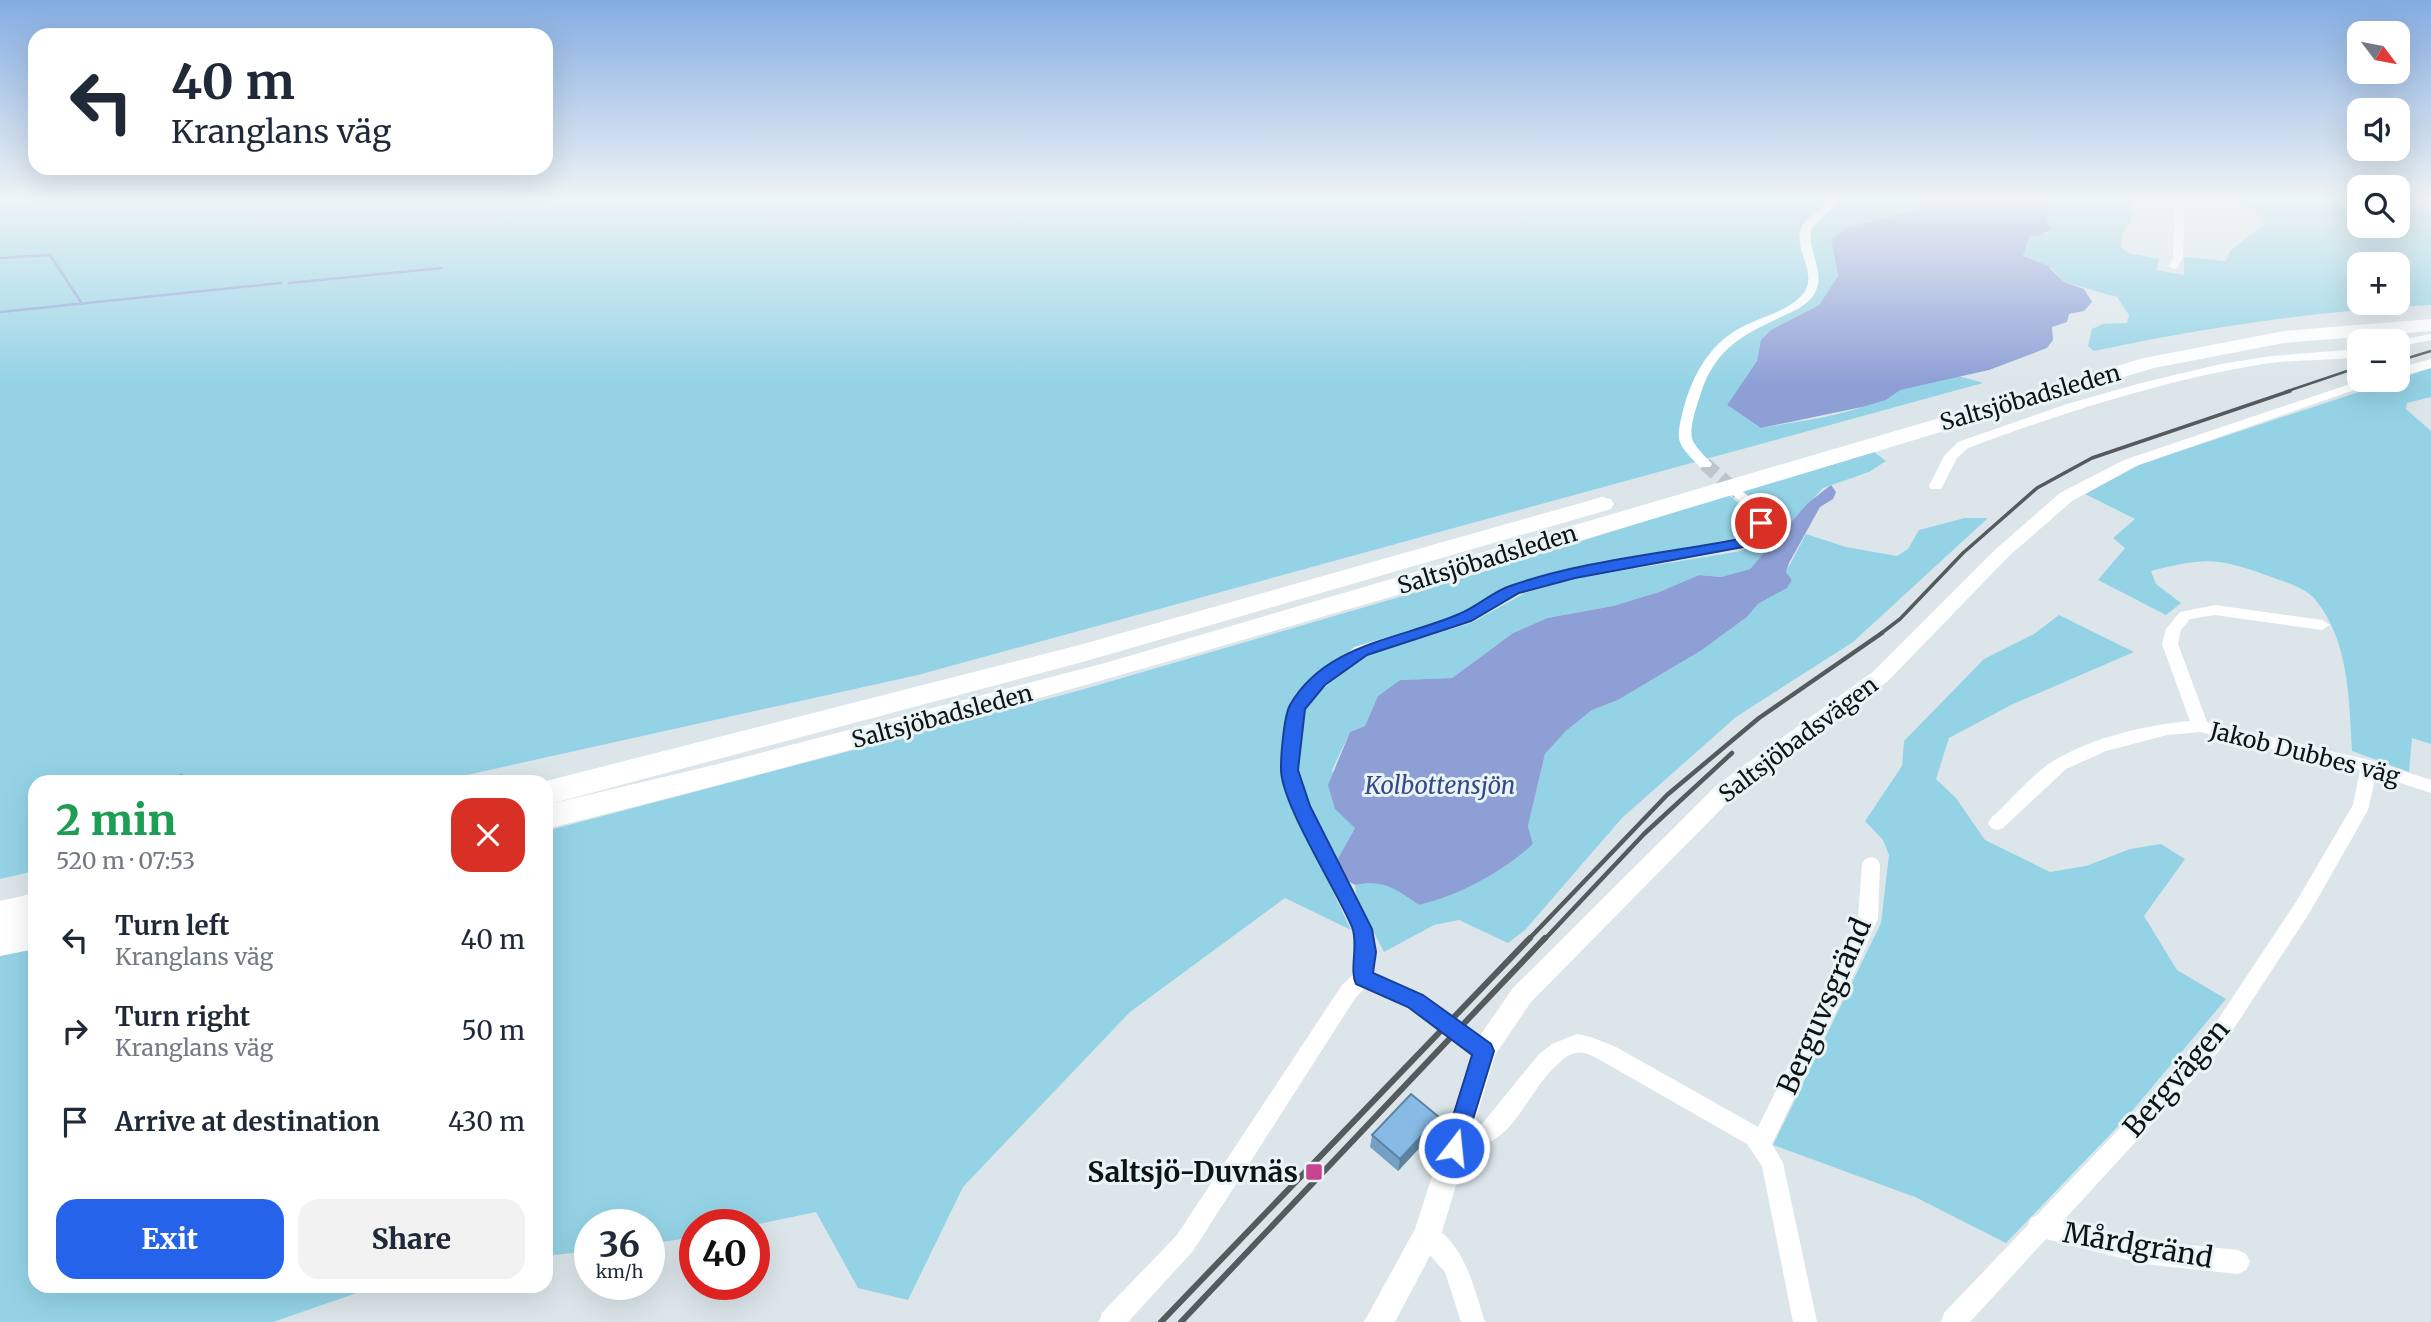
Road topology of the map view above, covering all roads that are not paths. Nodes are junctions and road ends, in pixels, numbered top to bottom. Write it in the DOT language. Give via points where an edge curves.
graph roads {
  1 [pos="1811,260"];
  2 [pos="2177,260"];
  3 [pos="2173,266"];
  4 [pos="2430,325"];
  5 [pos="2410,337"];
  6 [pos="2347,355"];
  7 [pos="2431,363"];
  8 [pos="2410,369"];
  9 [pos="2347,390"];
  10 [pos="1705,464"];
  11 [pos="1936,486"];
  12 [pos="1738,493"];
  13 [pos="2322,625"];
  14 [pos="2200,726"];
  15 [pos="2369,766"];
  16 [pos="2431,787"];
  17 [pos="553,791"];
  18 [pos="553,815"];
  19 [pos="1997,823"];
  20 [pos="1871,864"];
  21 [pos="28,909"];
  22 [pos="0,915"];
  23 [pos="28,936"];
  24 [pos="0,943"];
  25 [pos="1363,978"];
  26 [pos="1484,1051"];
  27 [pos="1458,1134"];
  28 [pos="1760,1145"];
  29 [pos="2039,1226"];
  30 [pos="1427,1235"];
  31 [pos="2238,1262"];
  32 [pos="1111,1322"];
  33 [pos="1379,1322"];
  34 [pos="1472,1322"];
  35 [pos="1805,1322"];
  36 [pos="1954,1322"];
  1 -- 10 [label="street" via="1815,276 1806,298 1723,342 1710,358 1685,435"];
  2 -- 3 [label="street"];
  4 -- 5 [label="street"];
  4 -- 17 [label="highway, Saltsjöbadsleden" via="2336,318 2131,351 1097,651"];
  4 -- 18 [label="highway, Saltsjöbadsleden" via="2284,337 2151,362 1109,671"];
  6 -- 11 [label="street" via="2260,361 2189,375 2044,418 1963,444 1951,456"];
  7 -- 8 [label="street"];
  9 -- 26 [label="street, Saltsjöbadsvägen" via="2130,463 2066,498 2003,552 1881,676 1725,791 1522,995"];
  12 -- 25 [label="street" via="1758,509 1761,523 1754,535 1738,544 1574,574 1514,590 1465,618 1361,652 1320,681 1297,707 1289,770 1301,806 1362,929 1366,952"];
  13 -- 14 [label="street" via="2215,610 2185,615 2170,644"];
  14 -- 15 [label="street, Jakob Dubbes väg"];
  14 -- 19 [label="street, Jakob Dubbes väg" via="2167,729 2102,746 2060,765"];
  15 -- 16 [label="street, Jakob Dubbes väg"];
  15 -- 29 [label="street, Bergvägen" via="2362,805 2303,907 2212,1045"];
  20 -- 28 [label="street, Berguvsgränd" via="1868,918"];
  21 -- 22 [label="highway"];
  23 -- 24 [label="highway"];
  25 -- 26 [label="street" via="1415,1001"];
  25 -- 32 [label="street" via="1349,991 1185,1243"];
  26 -- 27 [label="street, Saltsjöbadsvägen"];
  27 -- 28 [label="street" via="1477,1138 1493,1129 1550,1058 1573,1043 1609,1054 1755,1137"];
  27 -- 30 [label="street, Saltsjöbadsvägen"];
  28 -- 35 [label="street" via="1772,1163"];
  29 -- 31 [label="street, Mårdgränd" via="2144,1252"];
  29 -- 36 [label="street, Bergvägen"];
  30 -- 33 [label="street, Saltsjöbadsvägen"];
  30 -- 34 [label="street" via="1454,1265"];
}
